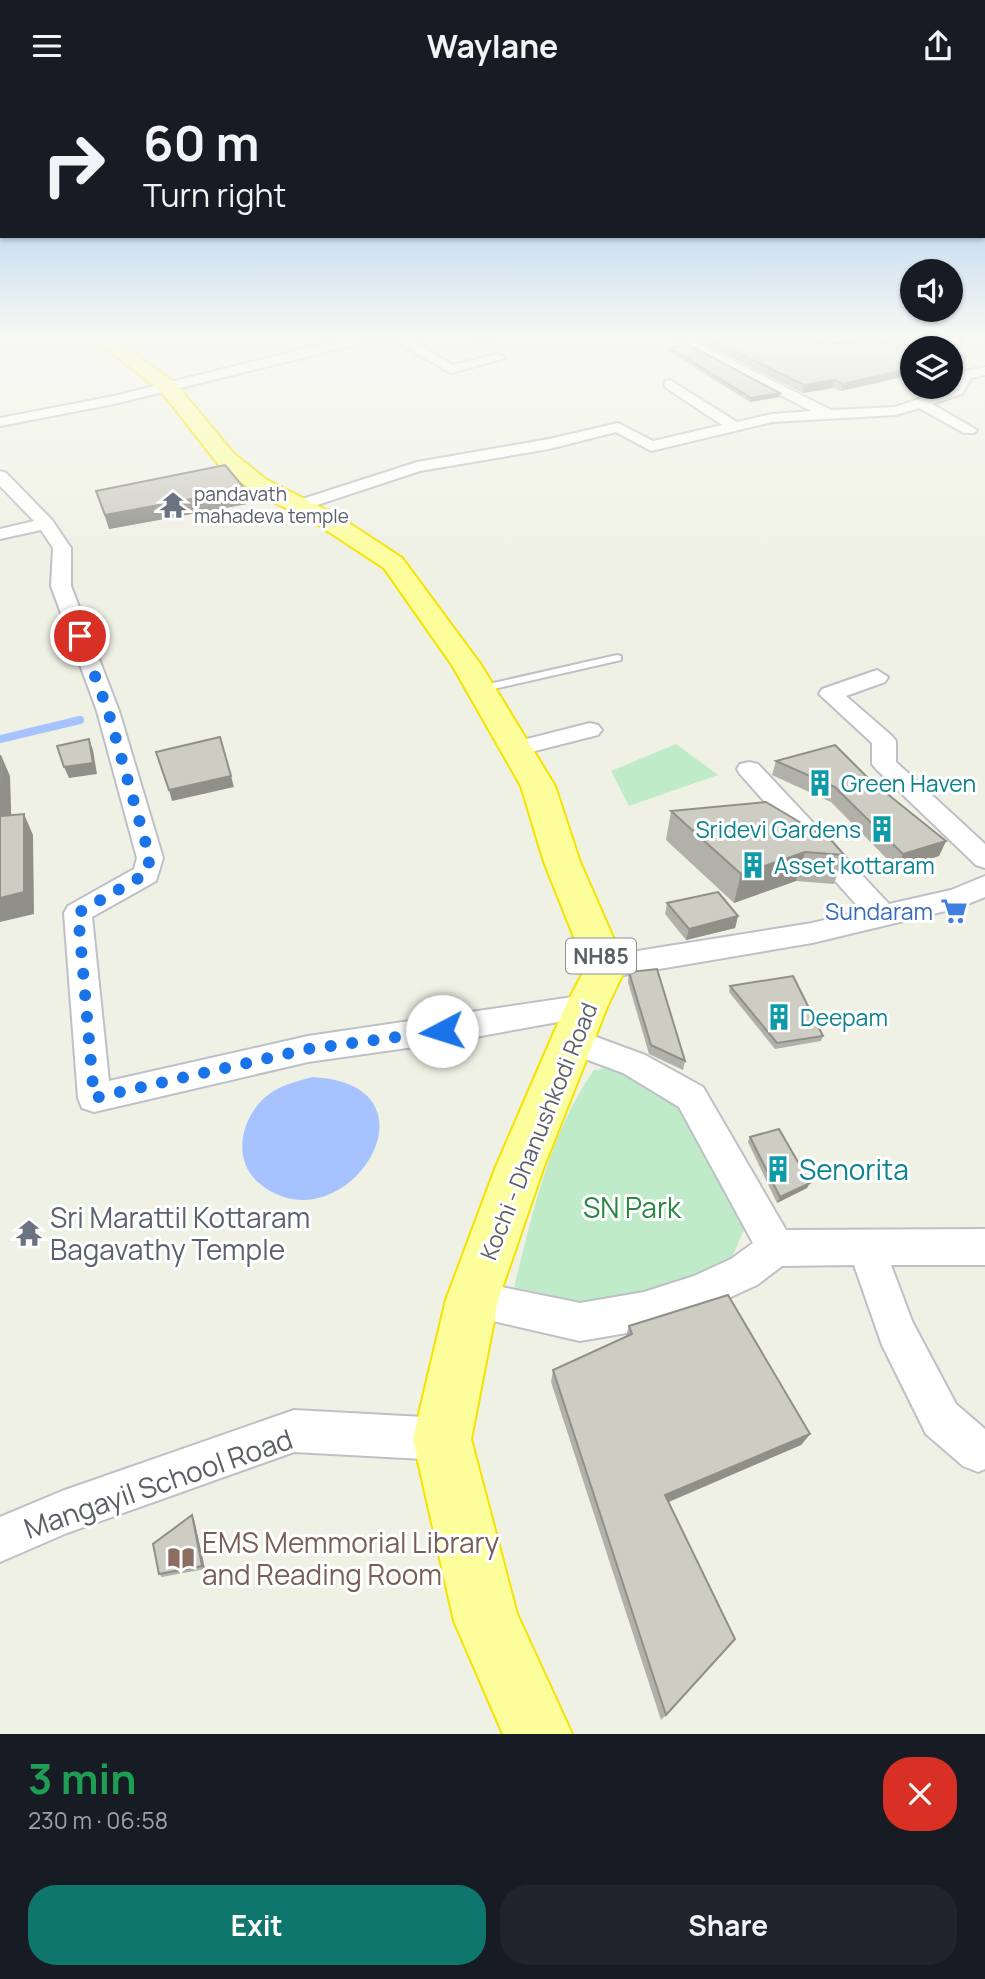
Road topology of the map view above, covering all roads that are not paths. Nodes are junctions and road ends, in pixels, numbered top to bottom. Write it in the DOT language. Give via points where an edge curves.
graph roads {
  1 [pos="45,413"];
  2 [pos="189,413"];
  3 [pos="714,413"];
  4 [pos="824,413"];
  5 [pos="868,413"];
  6 [pos="938,413"];
  7 [pos="829,415"];
  8 [pos="0,422"];
  9 [pos="734,426"];
  10 [pos="969,430"];
  11 [pos="0,476"];
  12 [pos="302,505"];
  13 [pos="46,524"];
  14 [pos="0,534"];
  15 [pos="617,658"];
  16 [pos="877,677"];
  17 [pos="480,689"];
  18 [pos="590,730"];
  19 [pos="515,749"];
  20 [pos="748,768"];
  21 [pos="985,859"];
  22 [pos="985,886"];
  23 [pos="883,916"];
  24 [pos="606,967"];
  25 [pos="579,1024"];
  26 [pos="866,1246"];
  27 [pos="985,1247"];
  28 [pos="776,1248"];
  29 [pos="472,1300"];
  30 [pos="442,1439"];
  31 [pos="978,1451"];
  32 [pos="0,1540"];
  33 [pos="538,1734"];
  1 -- 8 [label="street"];
  2 -- 12 [label="highway, NH85" via="226,459 259,485"];
  3 -- 9 [label="street"];
  4 -- 7 [label="street"];
  5 -- 7 [label="street"];
  6 -- 10 [label="street"];
  7 -- 9 [label="street" via="772,418"];
  9 -- 12 [label="street" via="651,446 618,427 417,467"];
  11 -- 13 [label="street"];
  12 -- 17 [label="highway, NH85" via="393,563"];
  13 -- 14 [label="street"];
  13 -- 25 [label="street" via="62,548 61,586 108,711 150,858 146,874 78,913 94,1098 308,1049 442,1031"];
  15 -- 17 [label="lane"];
  16 -- 21 [label="street" via="830,694 884,741 884,764"];
  17 -- 19 [label="highway, NH85"];
  18 -- 19 [label="street"];
  19 -- 24 [label="highway, NH85" via="538,786 562,862"];
  20 -- 23 [label="street"];
  22 -- 23 [label="street" via="958,898"];
  23 -- 24 [label="street" via="812,933"];
  24 -- 25 [label="highway, Kochi - Dhanushkodi Road / NH85"];
  25 -- 28 [label="street" via="691,1097"];
  25 -- 29 [label="highway, Kochi - Dhanushkodi Road / NH85" via="519,1168"];
  26 -- 27 [label="street"];
  26 -- 28 [label="street"];
  26 -- 31 [label="street" via="896,1331 941,1419"];
  28 -- 29 [label="street" via="744,1272 698,1293 644,1311 580,1322"];
  29 -- 30 [label="highway, Kochi - Dhanushkodi Road / NH85"];
  30 -- 32 [label="street, Mangayil School Road" via="294,1431 62,1513"];
  30 -- 33 [label="highway, Kochi - Dhanushkodi Road / NH85" via="486,1621"];
}
